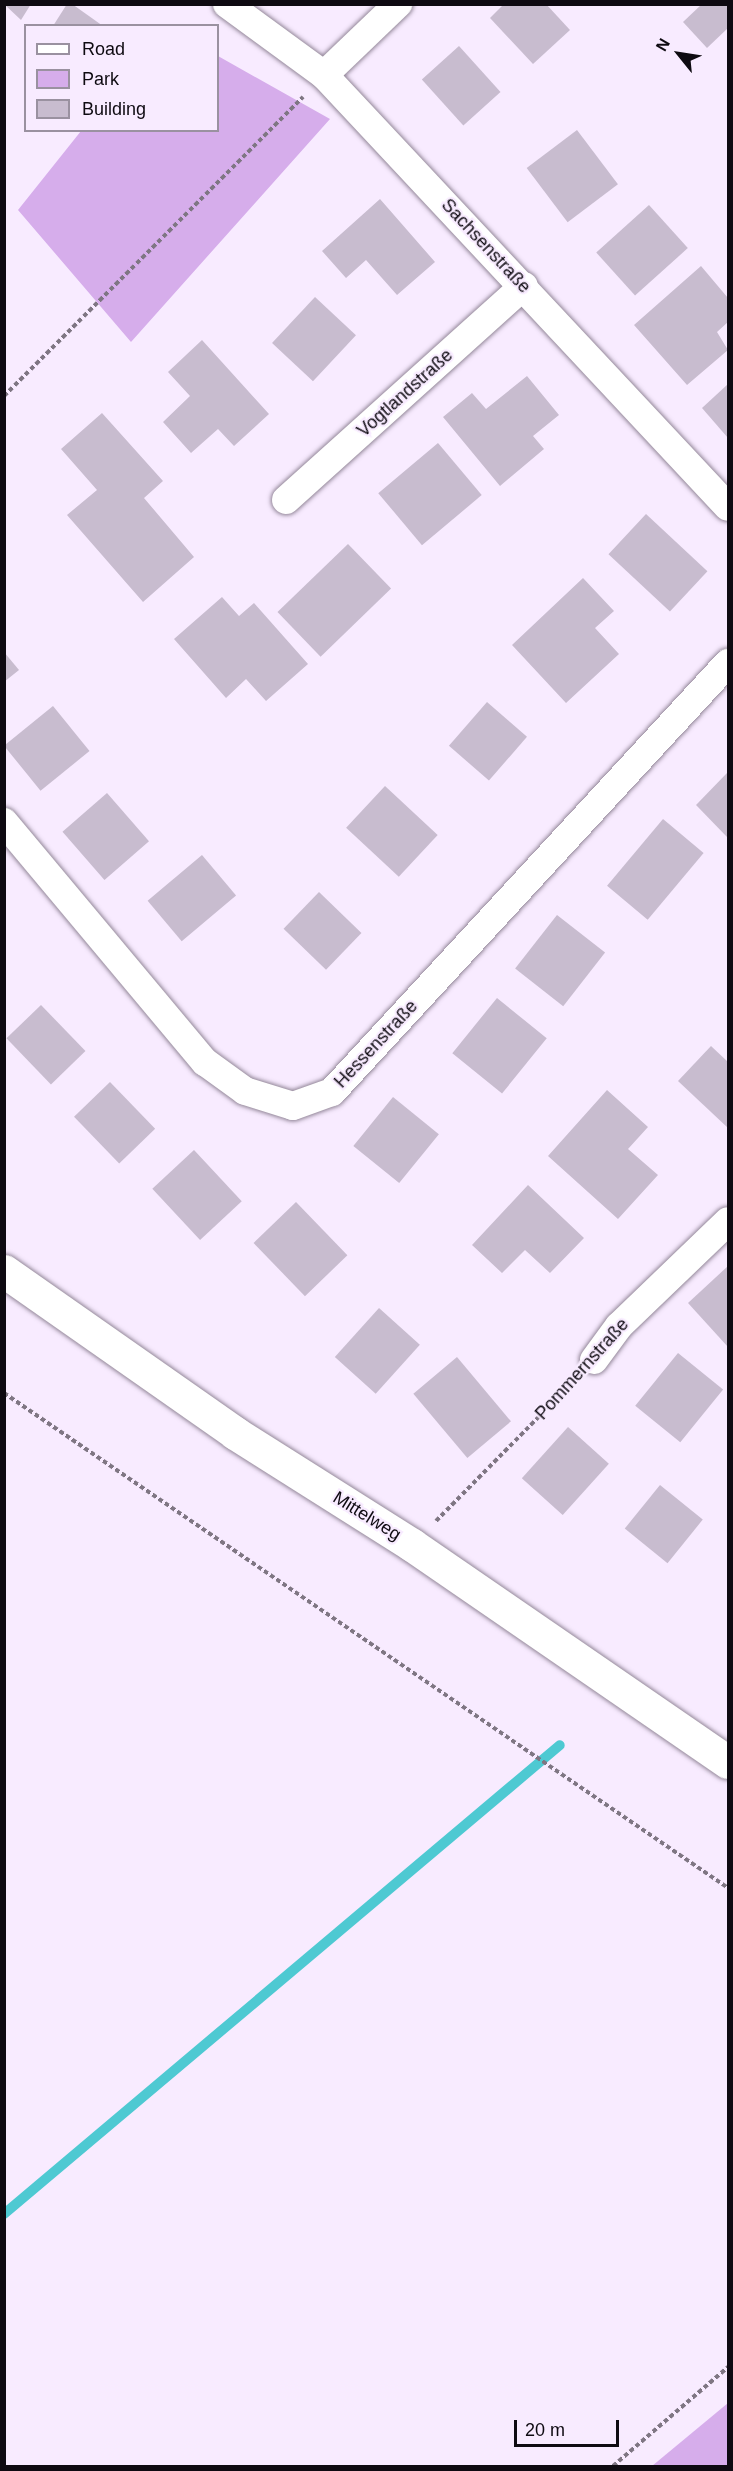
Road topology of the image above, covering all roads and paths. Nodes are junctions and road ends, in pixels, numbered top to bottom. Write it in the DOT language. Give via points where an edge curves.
graph roads {
  1 [pos="227,4"];
  2 [pos="398,4"];
  3 [pos="324,75"];
  4 [pos="524,286"];
  5 [pos="4,396"];
  6 [pos="286,500"];
  7 [pos="729,507"];
  8 [pos="729,663"];
  9 [pos="4,822"];
  10 [pos="729,1221"];
  11 [pos="4,1271"];
  12 [pos="594,1360"];
  13 [pos="4,1394"];
  14 [pos="412,1545"];
  15 [pos="729,1762"];
  16 [pos="729,1888"];
  17 [pos="729,2367"];
  18 [pos="613,2466"];
  1 -- 3 [label="street, Sachsenstraße"];
  2 -- 3 [label="street"];
  3 -- 4 [label="street, Sachsenstraße"];
  3 -- 5 [label="path"];
  4 -- 6 [label="street, Vogtlandstraße"];
  4 -- 7 [label="street, Sachsenstraße"];
  8 -- 9 [label="street, Hessenstraße" via="332,1092 293,1106 245,1091 205,1062"];
  10 -- 12 [label="street, Pommernstraße" via="619,1326"];
  11 -- 14 [label="street, Mittelweg" via="234,1433"];
  12 -- 14 [label="path, Pommernstraße"];
  13 -- 16 [label="path"];
  14 -- 15 [label="street, Mittelweg"];
  17 -- 18 [label="path"];
}
